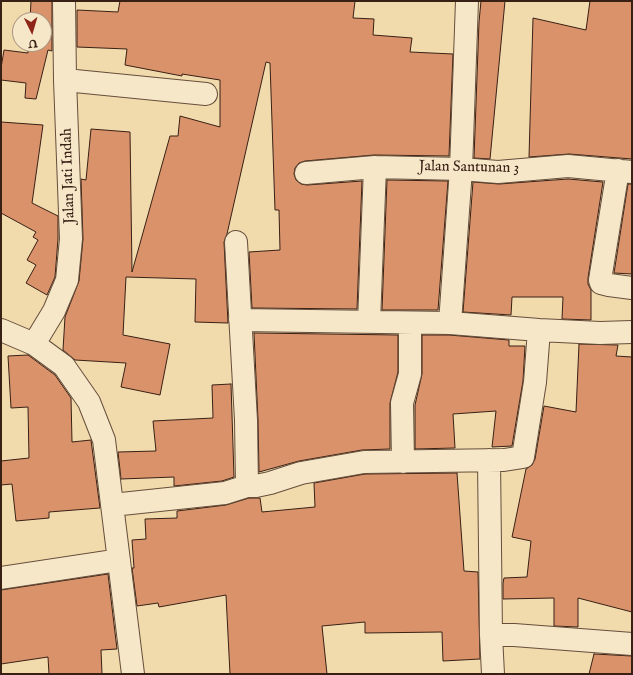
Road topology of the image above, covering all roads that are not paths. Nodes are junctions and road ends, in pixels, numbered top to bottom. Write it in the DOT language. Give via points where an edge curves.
graph roads {
  1 [pos="64,1"];
  2 [pos="467,1"];
  3 [pos="65,80"];
  4 [pos="206,94"];
  5 [pos="375,167"];
  6 [pos="461,169"];
  7 [pos="625,171"];
  8 [pos="306,173"];
  9 [pos="236,242"];
  10 [pos="632,288"];
  11 [pos="240,320"];
  12 [pos="369,322"];
  13 [pos="410,323"];
  14 [pos="450,323"];
  15 [pos="1,330"];
  16 [pos="539,330"];
  17 [pos="632,332"];
  18 [pos="34,344"];
  19 [pos="489,460"];
  20 [pos="403,462"];
  21 [pos="247,486"];
  22 [pos="112,505"];
  23 [pos="119,560"];
  24 [pos="1,578"];
  25 [pos="491,635"];
  26 [pos="632,644"];
  27 [pos="133,674"];
  28 [pos="494,674"];
  1 -- 3 [label="street, Jalan Jati Indah"];
  2 -- 6 [label="street"];
  3 -- 4 [label="street"];
  3 -- 18 [label="street, Jalan Jati Indah" via="71,239 67,280 54,311"];
  5 -- 6 [label="street, Jalan Santunan 3"];
  5 -- 8 [label="street, Jalan Santunan 3"];
  5 -- 12 [label="street"];
  6 -- 7 [label="street, Jalan Santunan 3" via="498,172 568,166"];
  6 -- 14 [label="street"];
  7 -- 10 [label="street" via="600,280 609,285"];
  9 -- 11 [label="street"];
  11 -- 12 [label="street"];
  11 -- 21 [label="street"];
  12 -- 13 [label="street"];
  13 -- 14 [label="street"];
  13 -- 20 [label="street" via="410,374 402,403"];
  14 -- 16 [label="street"];
  15 -- 18 [label="street"];
  16 -- 17 [label="street"];
  16 -- 19 [label="street" via="535,382 523,457"];
  18 -- 22 [label="street" via="64,366 89,402 104,440"];
  19 -- 20 [label="street"];
  19 -- 25 [label="street"];
  20 -- 21 [label="street" via="364,462"];
  21 -- 22 [label="street" via="225,494"];
  22 -- 23 [label="street"];
  23 -- 24 [label="street"];
  23 -- 27 [label="street"];
  25 -- 26 [label="street"];
  25 -- 28 [label="street"];
}
